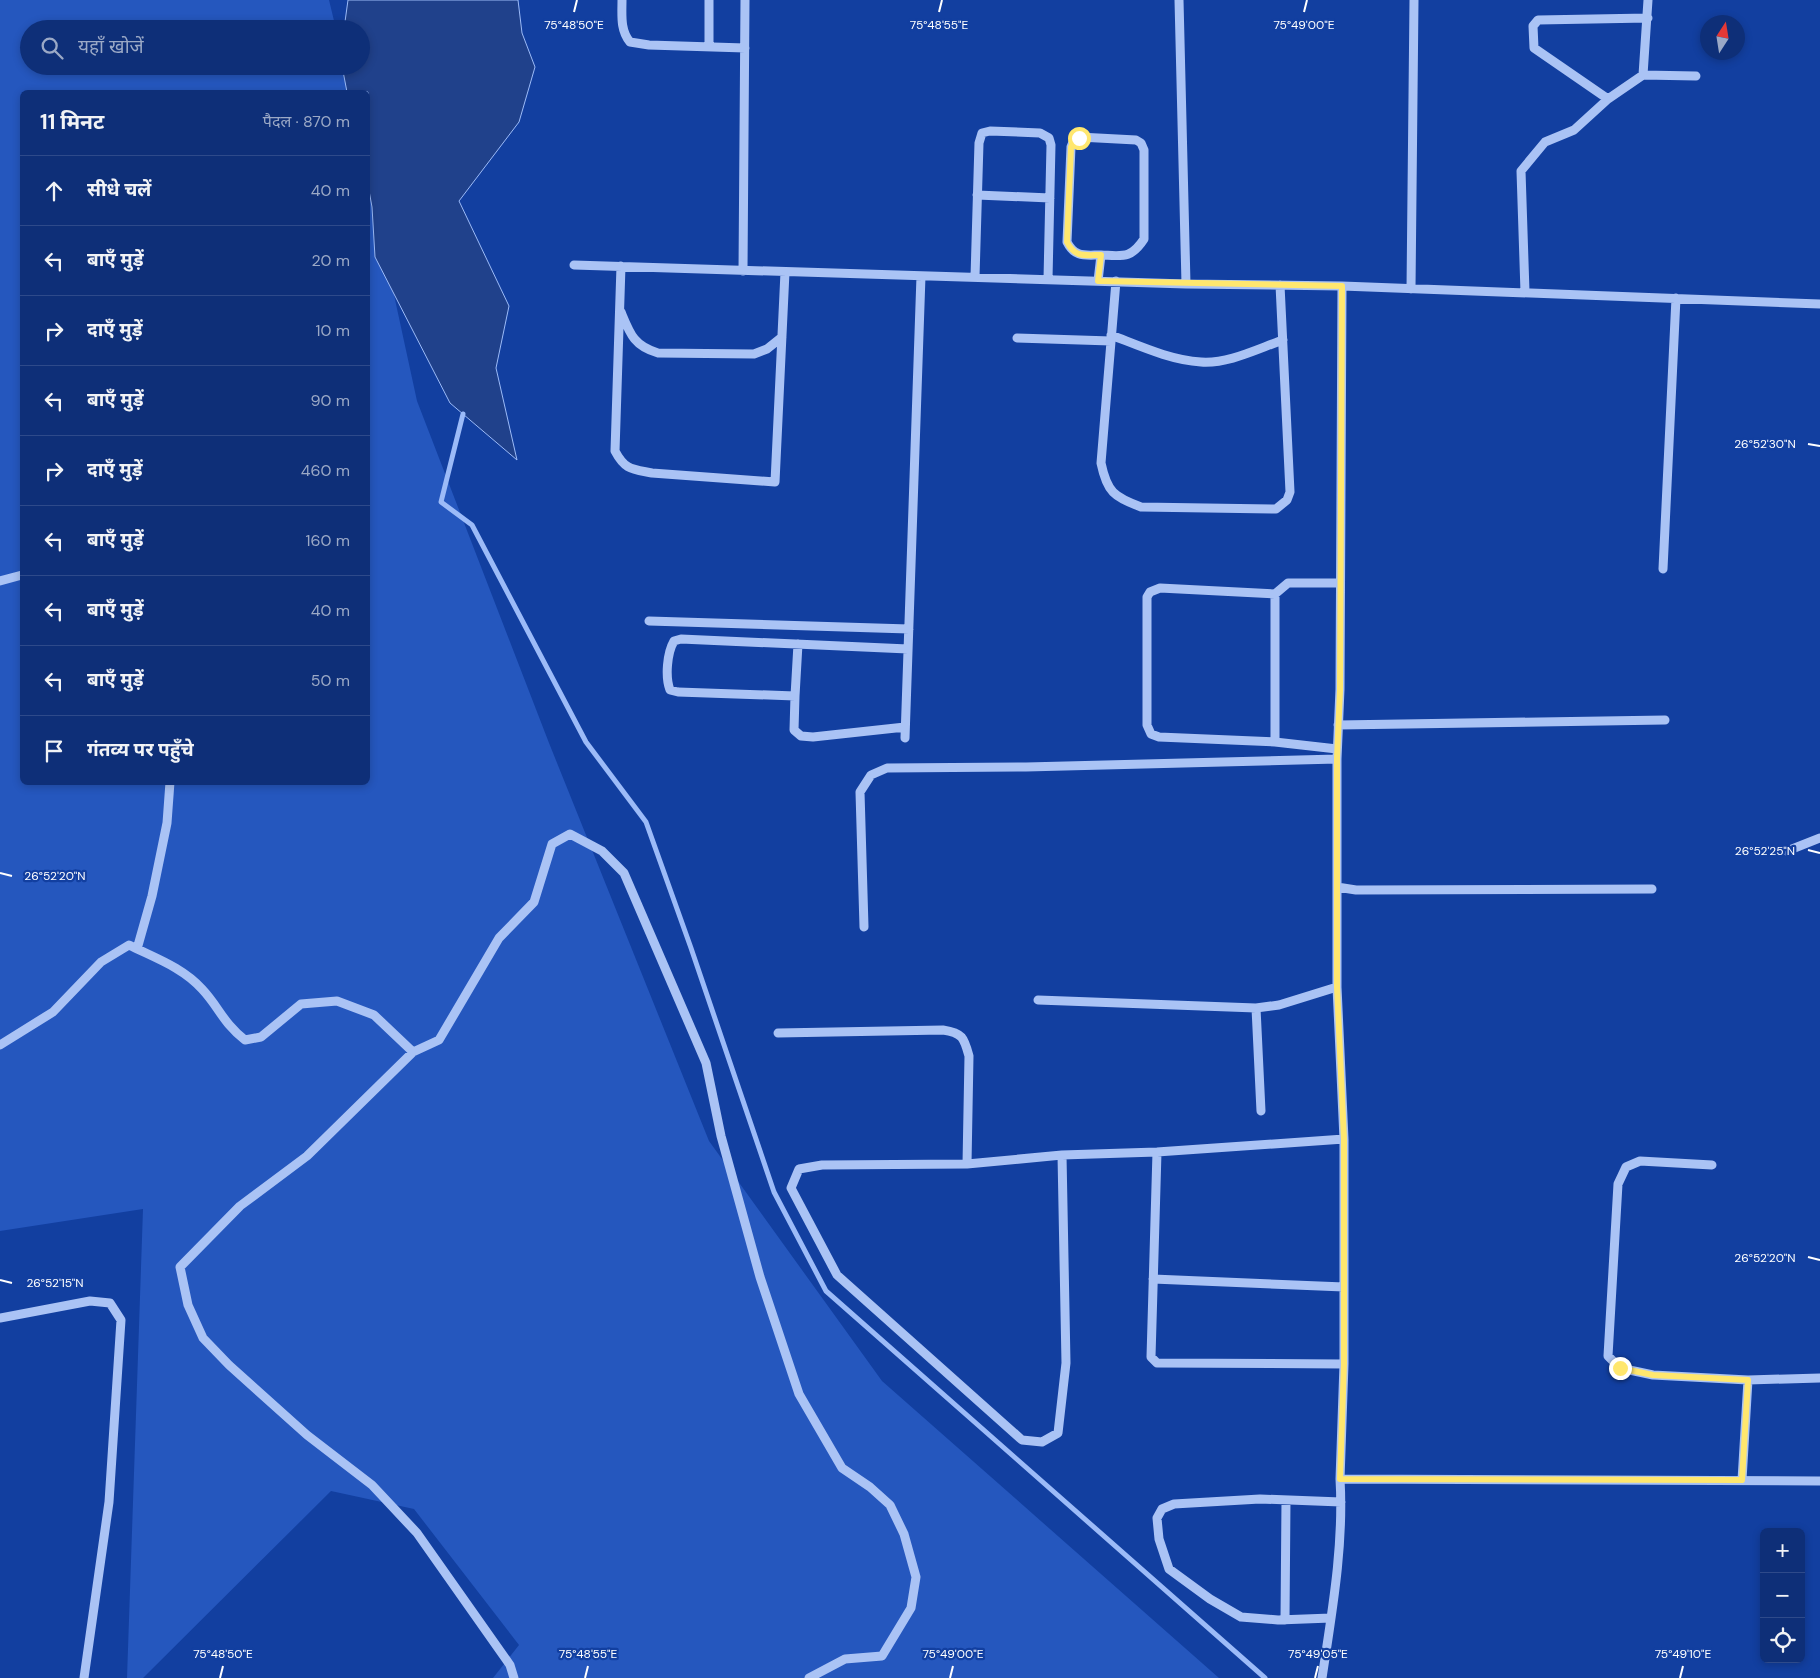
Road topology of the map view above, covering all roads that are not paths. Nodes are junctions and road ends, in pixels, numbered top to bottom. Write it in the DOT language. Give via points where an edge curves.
graph roads {
  1 [pos="622,0"];
  2 [pos="709,0"];
  3 [pos="745,0"];
  4 [pos="1179,0"];
  5 [pos="1414,0"];
  6 [pos="1648,0"];
  7 [pos="1648,18"];
  8 [pos="709,47"];
  9 [pos="745,48"];
  10 [pos="1643,74"];
  11 [pos="1696,76"];
  12 [pos="1608,99"];
  13 [pos="977,195"];
  14 [pos="1050,198"];
  15 [pos="1101,255"];
  16 [pos="574,264"];
  17 [pos="621,266"];
  18 [pos="743,271"];
  19 [pos="784,272"];
  20 [pos="921,276"];
  21 [pos="974,277"];
  22 [pos="1048,279"];
  23 [pos="1098,281"];
  24 [pos="1116,282"];
  25 [pos="1186,284"];
  26 [pos="1280,285"];
  27 [pos="1342,286"];
  28 [pos="1411,289"];
  29 [pos="1525,292"];
  30 [pos="1676,298"];
  31 [pos="1820,304"];
  32 [pos="620,310"];
  33 [pos="782,337"];
  34 [pos="1017,338"];
  35 [pos="1111,338"];
  36 [pos="1283,340"];
  37 [pos="1663,569"];
  38 [pos="20,576"];
  39 [pos="0,581"];
  40 [pos="1340,583"];
  41 [pos="1275,594"];
  42 [pos="649,621"];
  43 [pos="909,629"];
  44 [pos="798,644"];
  45 [pos="908,649"];
  46 [pos="795,696"];
  47 [pos="1665,720"];
  48 [pos="1338,725"];
  49 [pos="905,727"];
  50 [pos="905,738"];
  51 [pos="1275,742"];
  52 [pos="1337,754"];
  53 [pos="170,785"];
  54 [pos="1820,838"];
  55 [pos="1787,851"];
  56 [pos="1337,887"];
  57 [pos="1652,890"];
  58 [pos="864,927"];
  59 [pos="137,949"];
  60 [pos="1337,987"];
  61 [pos="1038,1000"];
  62 [pos="1256,1008"];
  63 [pos="778,1033"];
  64 [pos="0,1045"];
  65 [pos="413,1052"];
  66 [pos="1261,1111"];
  67 [pos="1344,1139"];
  68 [pos="1157,1152"];
  69 [pos="1062,1155"];
  70 [pos="967,1164"];
  71 [pos="1712,1165"];
  72 [pos="1153,1279"];
  73 [pos="1344,1287"];
  74 [pos="0,1318"];
  75 [pos="1344,1364"];
  76 [pos="1820,1378"];
  77 [pos="1748,1380"];
  78 [pos="1340,1479"];
  79 [pos="1742,1480"];
  80 [pos="1820,1481"];
  81 [pos="1286,1500"];
  82 [pos="1341,1502"];
  83 [pos="1331,1618"];
  84 [pos="1285,1620"];
  85 [pos="84,1678"];
  86 [pos="514,1678"];
  87 [pos="809,1678"];
  88 [pos="1322,1678"];
  1 -- 8 [label="street" via="622,23 630,42"];
  2 -- 8 [label="street"];
  3 -- 9 [label="street"];
  4 -- 25 [label="street"];
  5 -- 28 [label="street"];
  6 -- 7 [label="street"];
  7 -- 10 [label="street"];
  7 -- 12 [label="street" via="1538,20 1533,26 1534,48"];
  8 -- 9 [label="street"];
  9 -- 18 [label="street"];
  10 -- 11 [label="street"];
  10 -- 12 [label="street"];
  12 -- 29 [label="street" via="1574,130 1545,142 1521,171"];
  13 -- 14 [label="street"];
  13 -- 14 [label="street" via="979,143 982,133 990,130 1040,133 1048,138 1051,145"];
  13 -- 21 [label="street"];
  14 -- 22 [label="street"];
  15 -- 15 [label="street" via="1127,256 1137,250 1144,239 1144,150 1136,140 1079,138 1071,147 1067,242 1080,254"];
  15 -- 23 [label="street"];
  16 -- 17 [label="street"];
  17 -- 18 [label="street"];
  17 -- 32 [label="street"];
  18 -- 19 [label="street"];
  19 -- 20 [label="street"];
  19 -- 33 [label="street"];
  20 -- 21 [label="street"];
  20 -- 43 [label="street"];
  21 -- 22 [label="street"];
  22 -- 23 [label="street"];
  23 -- 24 [label="street"];
  24 -- 25 [label="street"];
  24 -- 35 [label="street"];
  25 -- 26 [label="street"];
  26 -- 27 [label="street"];
  26 -- 36 [label="street"];
  27 -- 28 [label="street"];
  27 -- 40 [label="street"];
  28 -- 29 [label="street"];
  29 -- 30 [label="street"];
  30 -- 31 [label="street"];
  30 -- 37 [label="street"];
  32 -- 33 [label="street" via="632,338 646,349 658,353 754,354"];
  32 -- 33 [label="street" via="615,451 621,463 652,473 775,482"];
  34 -- 35 [label="street"];
  35 -- 36 [label="street" via="1202,362 1233,357"];
  35 -- 36 [label="street" via="1101,463 1111,492 1141,507 1276,508 1288,500"];
  38 -- 39 [label="street"];
  40 -- 41 [label="street" via="1288,583"];
  40 -- 48 [label="street"];
  41 -- 51 [label="street"];
  41 -- 51 [label="street" via="1160,588 1150,592 1147,597 1147,725 1151,734 1158,737"];
  42 -- 43 [label="street"];
  43 -- 45 [label="street"];
  44 -- 45 [label="street"];
  44 -- 46 [label="street"];
  44 -- 46 [label="street" via="674,641 670,647 667,682 670,690 678,692"];
  45 -- 49 [label="street"];
  46 -- 49 [label="street" via="794,730 801,736"];
  47 -- 48 [label="street"];
  48 -- 52 [label="street"];
  49 -- 50 [label="street"];
  51 -- 52 [label="street"];
  52 -- 56 [label="street"];
  52 -- 58 [label="street" via="1026,767 887,768 871,775 860,792"];
  53 -- 59 [label="street" via="167,823"];
  54 -- 55 [label="street"];
  56 -- 57 [label="street" via="1356,890"];
  56 -- 60 [label="street"];
  59 -- 64 [label="street" via="129,945 101,962 53,1012"];
  59 -- 65 [label="street" via="177,967 203,989 222,1017 245,1040 261,1037 301,1004 337,1001 374,1015"];
  60 -- 62 [label="street" via="1279,1005"];
  60 -- 67 [label="street"];
  61 -- 62 [label="street"];
  62 -- 66 [label="street"];
  63 -- 70 [label="street" via="956,1032 964,1040 970,1056"];
  65 -- 86 [label="street" via="307,1156 240,1206 180,1267 188,1306 203,1338 307,1435 372,1486 417,1533 510,1665"];
  65 -- 87 [label="street" via="439,1040 499,938 534,902 552,844 570,834 602,851 624,873 706,1063 721,1136 760,1277 799,1394 842,1468 890,1505 904,1534 916,1576 911,1608 882,1656 845,1659"];
  67 -- 68 [label="street"];
  67 -- 73 [label="street"];
  68 -- 69 [label="street"];
  68 -- 72 [label="street"];
  69 -- 70 [label="street"];
  69 -- 70 [label="street" via="1066,1363 1058,1433 1042,1442 1022,1440 837,1275 791,1188 799,1169 822,1165"];
  71 -- 77 [label="street" via="1640,1161 1626,1167 1618,1184 1608,1356 1620,1368 1653,1375"];
  72 -- 73 [label="street"];
  72 -- 75 [label="street" via="1151,1357 1157,1364"];
  73 -- 75 [label="street"];
  74 -- 85 [label="street" via="90,1301 110,1303 121,1320 109,1502"];
  75 -- 78 [label="street"];
  76 -- 77 [label="street"];
  77 -- 79 [label="street"];
  78 -- 79 [label="street"];
  78 -- 82 [label="street"];
  79 -- 80 [label="street"];
  81 -- 82 [label="street"];
  81 -- 84 [label="street"];
  81 -- 84 [label="street" via="1174,1504 1162,1509 1157,1518 1159,1540 1169,1569 1242,1617"];
  82 -- 83 [label="street"];
  83 -- 84 [label="street"];
  83 -- 88 [label="street"];
}
